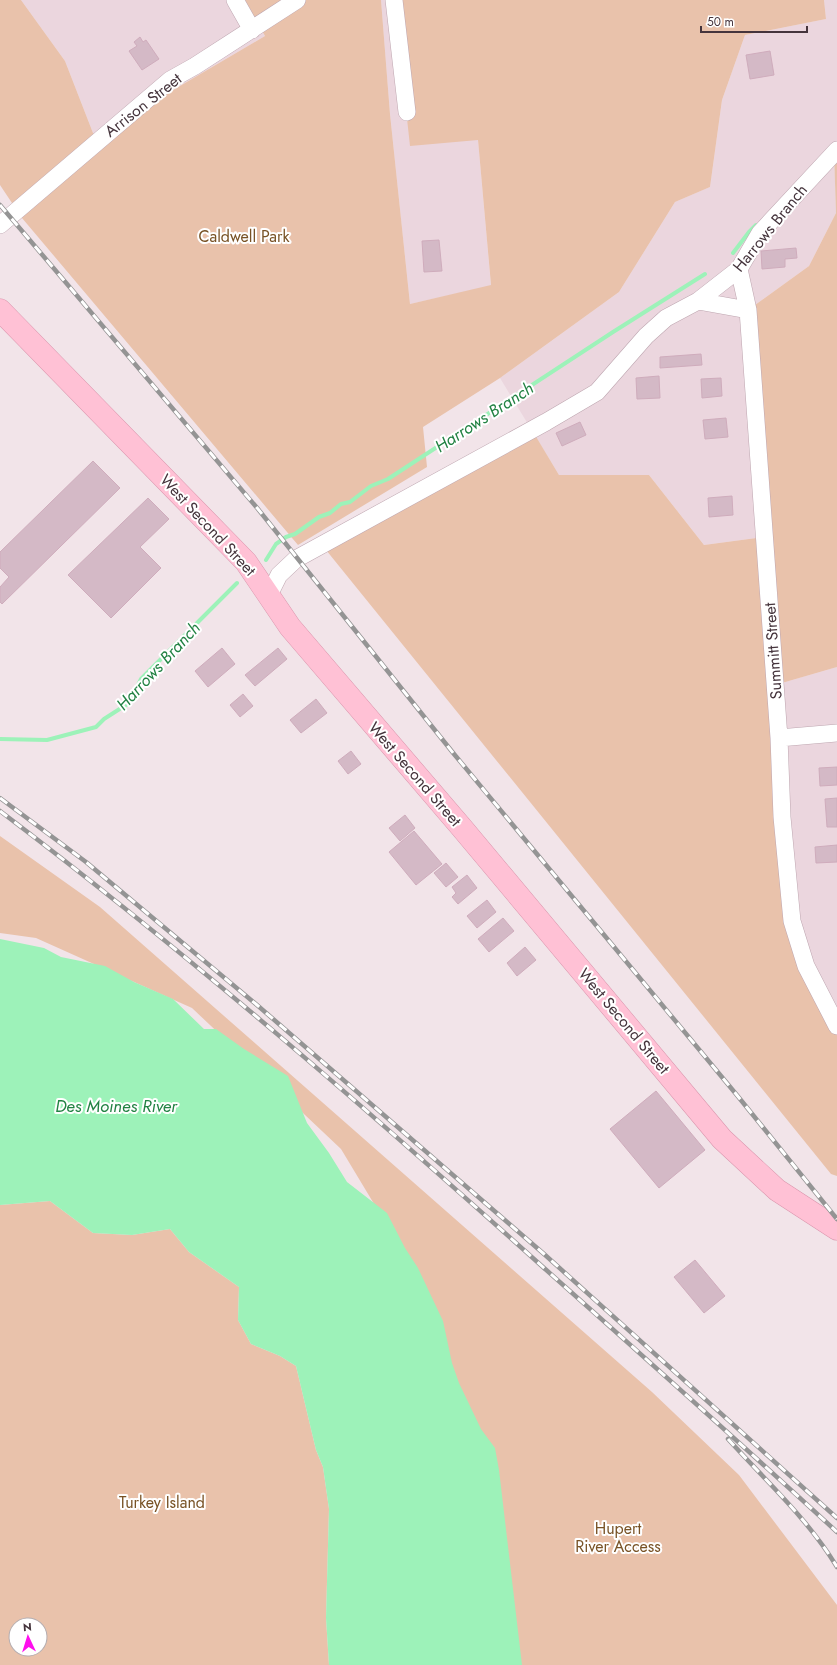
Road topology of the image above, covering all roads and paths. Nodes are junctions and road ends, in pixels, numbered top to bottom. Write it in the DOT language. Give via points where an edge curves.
graph roads {
  1 [pos="235,0"];
  2 [pos="297,0"];
  3 [pos="394,0"];
  4 [pos="252,30"];
  5 [pos="407,112"];
  6 [pos="837,150"];
  7 [pos="0,225"];
  8 [pos="739,269"];
  9 [pos="698,301"];
  10 [pos="0,310"];
  11 [pos="748,310"];
  12 [pos="269,595"];
  13 [pos="837,733"];
  14 [pos="779,738"];
  15 [pos="837,1026"];
  16 [pos="837,1229"];
  1 -- 4 [label="street"];
  2 -- 4 [label="street, Arrison Street"];
  3 -- 5 [label="street"];
  4 -- 7 [label="street, Arrison Street" via="170,80"];
  6 -- 8 [label="street, Harrows Branch" via="760,233"];
  8 -- 9 [label="street, Harrows Branch"];
  8 -- 11 [label="street, Summitt Street"];
  9 -- 11 [label="street"];
  9 -- 12 [label="street, Harrows Branch" via="666,318 646,336 597,392 296,559 279,575"];
  10 -- 12 [label="main road, West Second Street" via="246,562"];
  11 -- 14 [label="street, Summitt Street"];
  12 -- 16 [label="main road, West Second Street" via="290,627 722,1139 777,1190"];
  13 -- 14 [label="street"];
  14 -- 15 [label="street, Summitt Street" via="782,817 792,921 806,966"];
}
